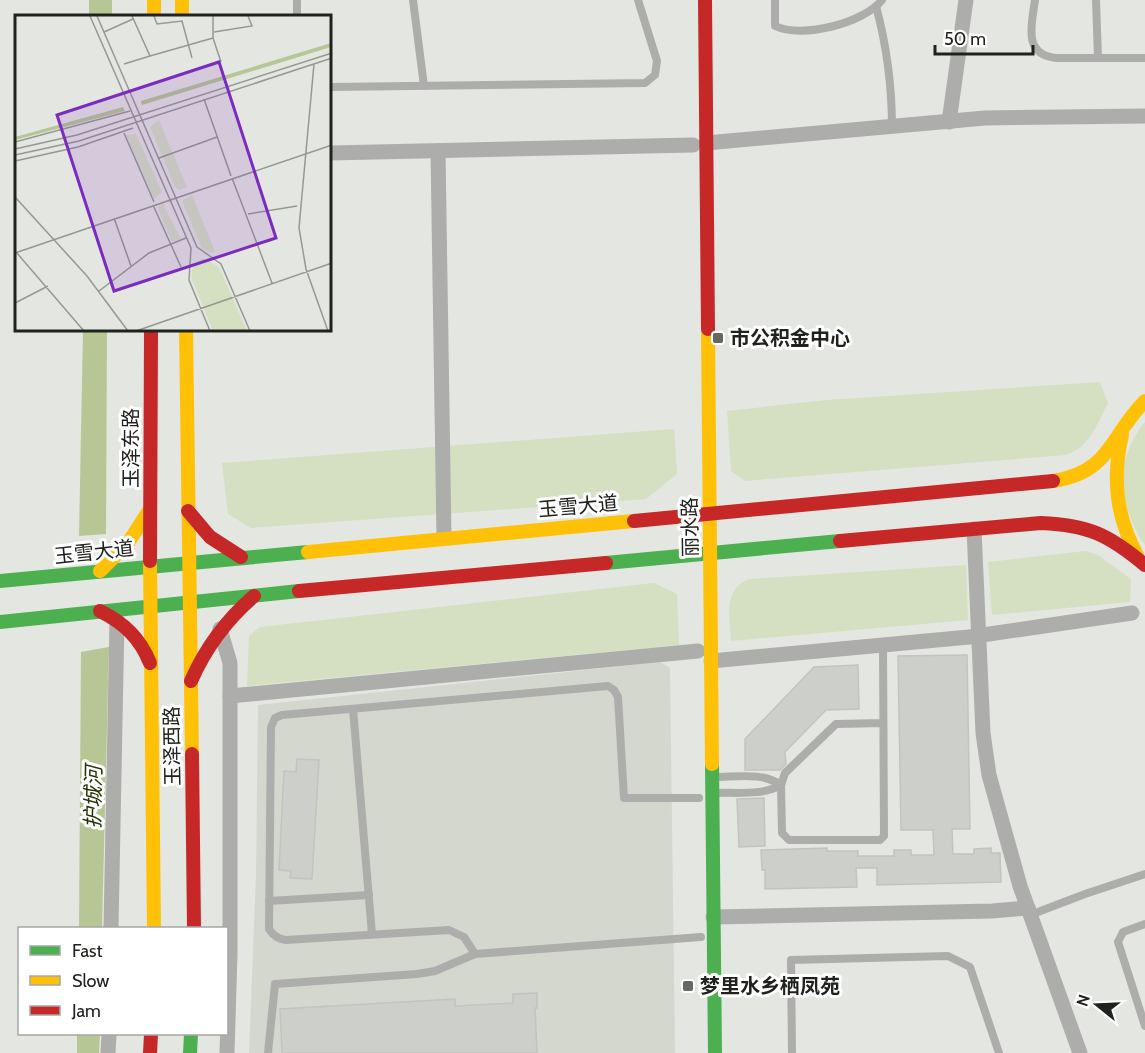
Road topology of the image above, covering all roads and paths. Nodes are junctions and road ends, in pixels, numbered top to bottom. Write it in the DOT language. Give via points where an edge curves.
graph roads {
  1 [pos="413,0"];
  2 [pos="638,0"];
  3 [pos="692,0"];
  4 [pos="705,0"];
  5 [pos="775,0"];
  6 [pos="966,0"];
  7 [pos="1035,0"];
  8 [pos="1096,0"];
  9 [pos="879,3"];
  10 [pos="1098,58"];
  11 [pos="1145,58"];
  12 [pos="424,86"];
  13 [pos="332,87"];
  14 [pos="1145,116"];
  15 [pos="949,122"];
  16 [pos="891,128"];
  17 [pos="699,144"];
  18 [pos="438,151"];
  19 [pos="332,153"];
  20 [pos="152,332"];
  21 [pos="186,332"];
  22 [pos="1145,401"];
  23 [pos="1130,415"];
  24 [pos="150,508"];
  25 [pos="188,511"];
  26 [pos="703,514"];
  27 [pos="974,528"];
  28 [pos="444,538"];
  29 [pos="703,554"];
  30 [pos="241,557"];
  31 [pos="189,562"];
  32 [pos="1143,564"];
  33 [pos="150,566"];
  34 [pos="100,571"];
  35 [pos="0,581"];
  36 [pos="254,596"];
  37 [pos="189,602"];
  38 [pos="150,606"];
  39 [pos="100,611"];
  40 [pos="1132,613"];
  41 [pos="117,620"];
  42 [pos="0,622"];
  43 [pos="220,629"];
  44 [pos="979,636"];
  45 [pos="883,645"];
  46 [pos="698,651"];
  47 [pos="711,661"];
  48 [pos="150,663"];
  49 [pos="190,682"];
  50 [pos="230,696"];
  51 [pos="353,709"];
  52 [pos="883,723"];
  53 [pos="712,777"];
  54 [pos="781,785"];
  55 [pos="706,795"];
  56 [pos="1145,874"];
  57 [pos="369,895"];
  58 [pos="269,901"];
  59 [pos="1029,912"];
  60 [pos="713,917"];
  61 [pos="1145,924"];
  62 [pos="111,927"];
  63 [pos="154,927"];
  64 [pos="194,927"];
  65 [pos="372,934"];
  66 [pos="701,937"];
  67 [pos="475,954"];
  68 [pos="228,1020"];
  69 [pos="1145,1026"];
  70 [pos="109,1035"];
  71 [pos="151,1035"];
  72 [pos="191,1035"];
  73 [pos="228,1035"];
  74 [pos="108,1053"];
  75 [pos="150,1053"];
  76 [pos="190,1053"];
  77 [pos="227,1053"];
  78 [pos="268,1053"];
  79 [pos="702,1053"];
  80 [pos="715,1053"];
  81 [pos="792,1053"];
  82 [pos="999,1053"];
  83 [pos="1080,1053"];
  1 -- 12 [label="lane"];
  2 -- 12 [label="lane" via="657,61 655,75 645,83"];
  3 -- 17 [label="main road, 丽水路"];
  4 -- 17 [label="main road, 丽水路"];
  5 -- 9 [label="lane" via="775,26 796,32 854,20"];
  6 -- 15 [label="street"];
  7 -- 10 [label="lane" via="1030,36 1037,50 1056,58"];
  8 -- 10 [label="lane"];
  9 -- 16 [label="lane" via="890,75"];
  10 -- 11 [label="lane"];
  12 -- 13 [label="lane"];
  14 -- 15 [label="street"];
  15 -- 16 [label="street"];
  16 -- 17 [label="street"];
  17 -- 18 [label="street"];
  17 -- 26 [label="main road, 丽水路"];
  18 -- 19 [label="street"];
  18 -- 28 [label="street"];
  20 -- 24 [label="main road, 玉泽东路"];
  21 -- 25 [label="main road"];
  22 -- 23 [label="main road"];
  23 -- 26 [label="main road, 玉雪大道" via="1109,450 1095,466 1078,475 1044,482"];
  23 -- 32 [label="main road" via="1120,444 1116,490 1127,535"];
  24 -- 33 [label="main road, 玉泽东路"];
  24 -- 34 [label="main road" via="128,543"];
  25 -- 30 [label="main road" via="210,537"];
  25 -- 31 [label="main road"];
  26 -- 28 [label="main road, 玉雪大道"];
  26 -- 29 [label="main road, 丽水路"];
  27 -- 29 [label="main road"];
  27 -- 32 [label="main road" via="1041,523 1083,527 1111,538"];
  27 -- 44 [label="street"];
  28 -- 30 [label="main road, 玉雪大道"];
  29 -- 36 [label="main road"];
  29 -- 46 [label="main road, 丽水路"];
  29 -- 47 [label="main road, 丽水路"];
  30 -- 31 [label="main road, 玉雪大道"];
  31 -- 33 [label="main road, 玉雪大道"];
  31 -- 37 [label="main road, 玉泽西路"];
  33 -- 34 [label="main road, 玉雪大道"];
  33 -- 38 [label="main road, 玉泽西路"];
  34 -- 35 [label="main road, 玉雪大道"];
  36 -- 37 [label="main road"];
  36 -- 43 [label="main road"];
  37 -- 38 [label="main road"];
  37 -- 49 [label="main road, 玉泽西路"];
  38 -- 39 [label="main road"];
  38 -- 48 [label="main road, 玉泽西路"];
  39 -- 41 [label="main road"];
  39 -- 42 [label="main road"];
  40 -- 44 [label="street"];
  41 -- 48 [label="main road" via="135,636"];
  41 -- 62 [label="street"];
  43 -- 49 [label="main road"];
  43 -- 50 [label="street" via="230,663"];
  44 -- 45 [label="street"];
  44 -- 59 [label="street" via="988,775"];
  45 -- 47 [label="street"];
  45 -- 52 [label="lane"];
  46 -- 50 [label="street"];
  46 -- 55 [label="main road, 丽水路"];
  47 -- 53 [label="main road, 丽水路"];
  48 -- 63 [label="main road, 玉泽西路"];
  49 -- 64 [label="main road, 玉泽西路"];
  50 -- 68 [label="street"];
  51 -- 55 [label="lane" via="608,686 618,697 624,798"];
  51 -- 57 [label="lane"];
  51 -- 58 [label="lane" via="282,715 273,720"];
  52 -- 54 [label="lane" via="833,726 785,773"];
  52 -- 54 [label="lane" via="884,836 880,840 789,840 782,833"];
  53 -- 54 [label="lane" via="769,778"];
  53 -- 55 [label="main road, 丽水路"];
  54 -- 55 [label="lane" via="759,792"];
  55 -- 60 [label="main road, 丽水路"];
  55 -- 66 [label="main road, 丽水路"];
  56 -- 59 [label="lane"];
  57 -- 58 [label="lane"];
  57 -- 65 [label="lane"];
  58 -- 65 [label="lane" via="269,929 278,939"];
  59 -- 60 [label="street"];
  59 -- 83 [label="street"];
  60 -- 80 [label="main road, 丽水路"];
  61 -- 69 [label="lane" via="1123,932 1118,942"];
  65 -- 67 [label="lane" via="449,930 464,937"];
  66 -- 67 [label="lane"];
  66 -- 79 [label="main road, 丽水路"];
  67 -- 78 [label="lane" via="417,974 275,984"];
  70 -- 74 [label="street"];
  71 -- 75 [label="main road"];
  72 -- 76 [label="main road"];
  73 -- 77 [label="street"];
  81 -- 82 [label="lane" via="791,960 948,956 970,967"];
}
